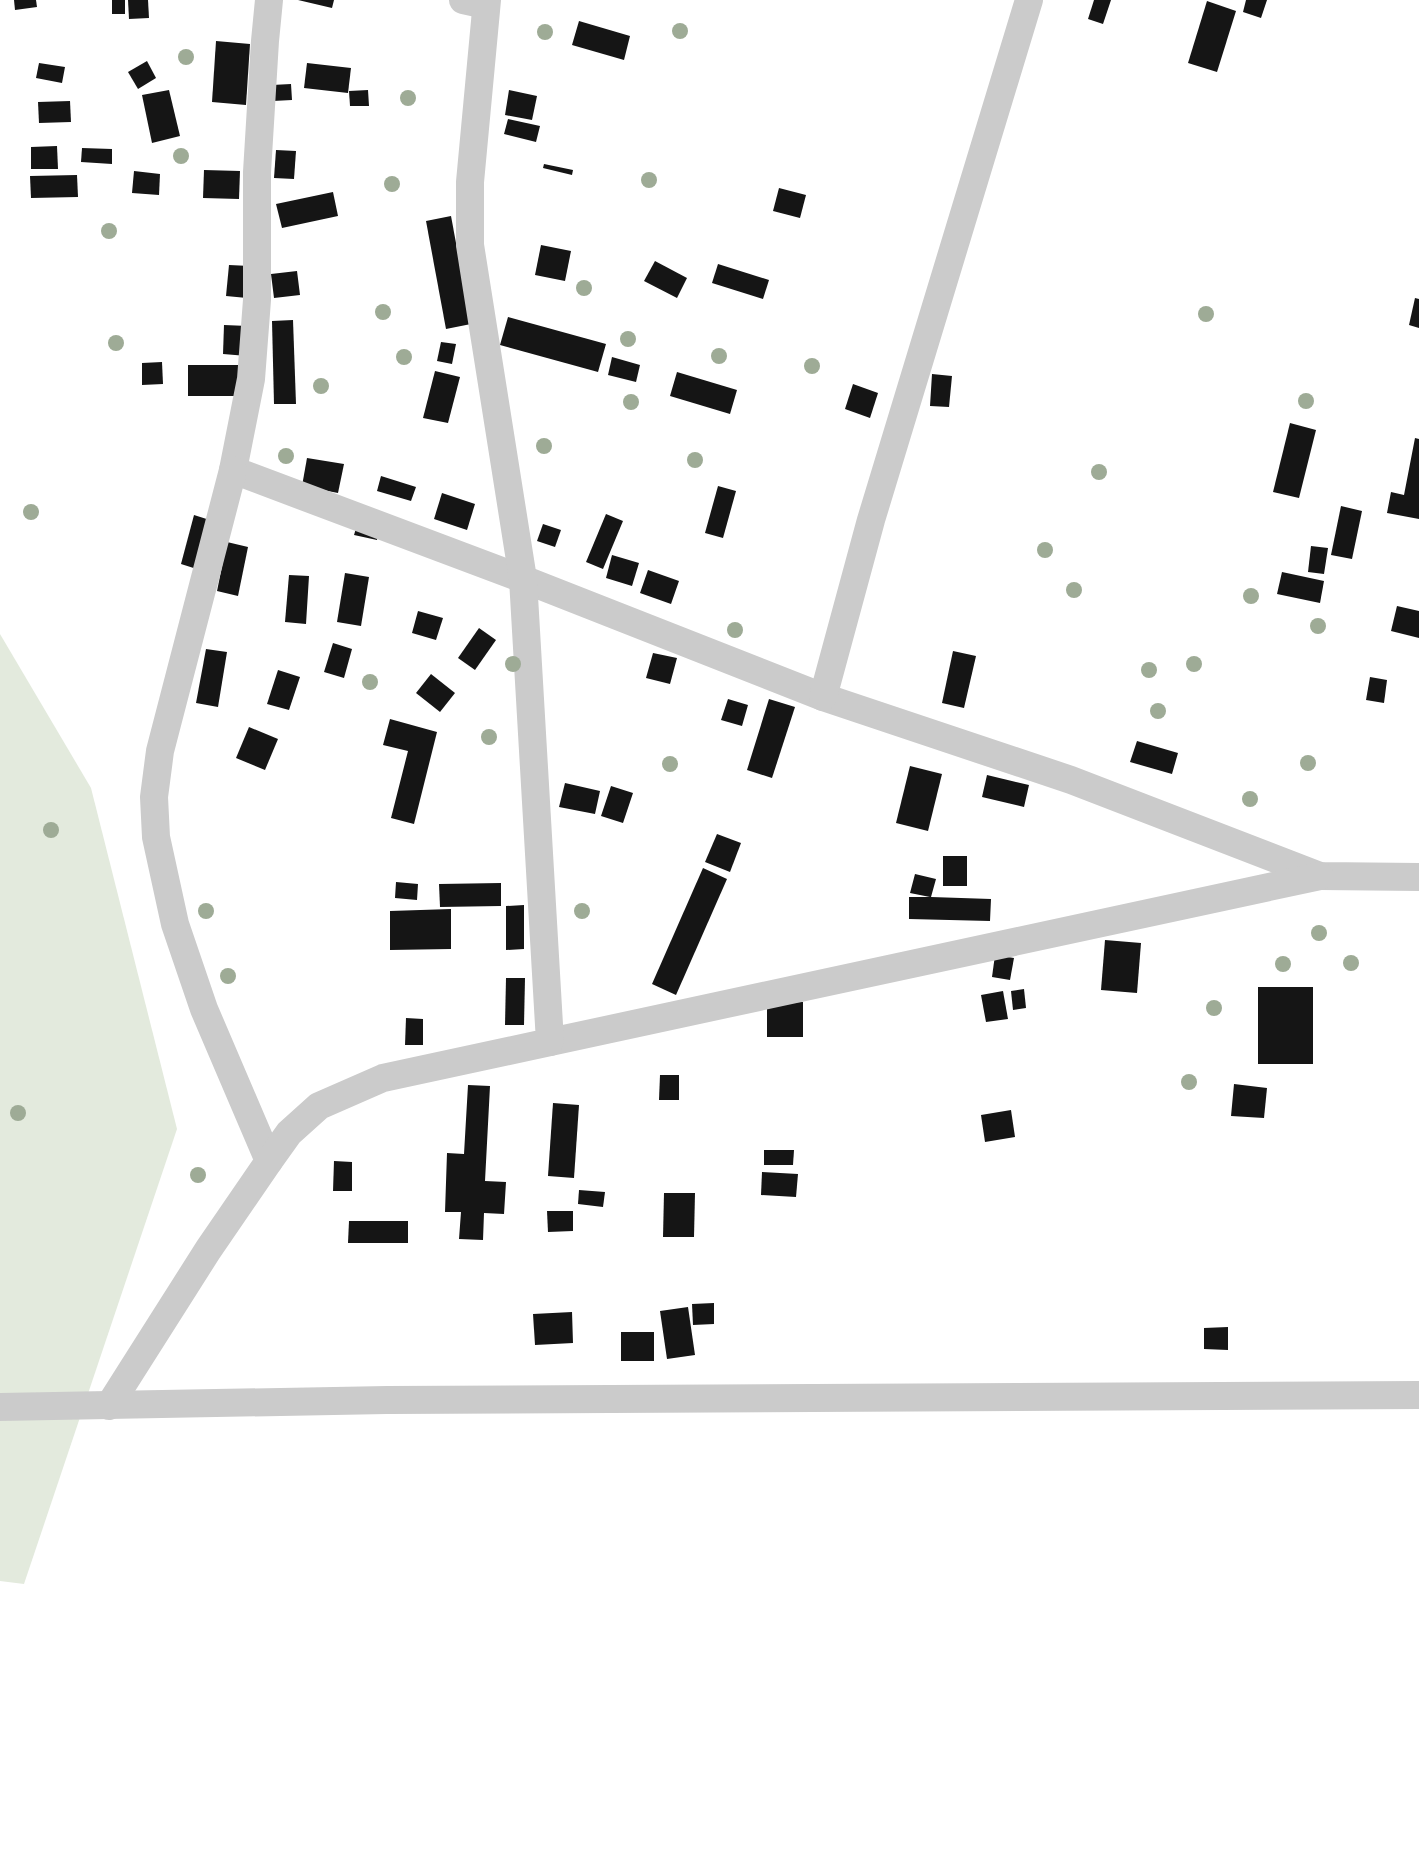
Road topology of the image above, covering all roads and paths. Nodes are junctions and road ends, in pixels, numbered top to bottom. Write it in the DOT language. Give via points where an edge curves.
graph roads {
  1 [pos="269,0"];
  2 [pos="1029,0"];
  3 [pos="479,2"];
  4 [pos="233,470"];
  5 [pos="523,579"];
  6 [pos="823,698"];
  7 [pos="1320,876"];
  8 [pos="1419,876"];
  9 [pos="550,1042"];
  10 [pos="269,1160"];
  11 [pos="1419,1396"];
  12 [pos="110,1406"];
  13 [pos="0,1407"];
  1 -- 4 [label="street" via="257,172 258,300 251,379"];
  2 -- 6 [label="street" via="871,520"];
  3 -- 5 [label="street" via="470,245"];
  4 -- 5 [label="street"];
  4 -- 10 [label="street" via="160,752 154,807 156,837 175,924 204,1009"];
  5 -- 6 [label="street"];
  5 -- 9 [label="street"];
  6 -- 7 [label="street" via="1071,780"];
  7 -- 8 [label="street"];
  7 -- 9 [label="street"];
  9 -- 10 [label="street" via="383,1078 352,1090 319,1106 290,1133"];
  10 -- 12 [label="street"];
  11 -- 12 [label="street" via="387,1400"];
  12 -- 13 [label="street"];
}
